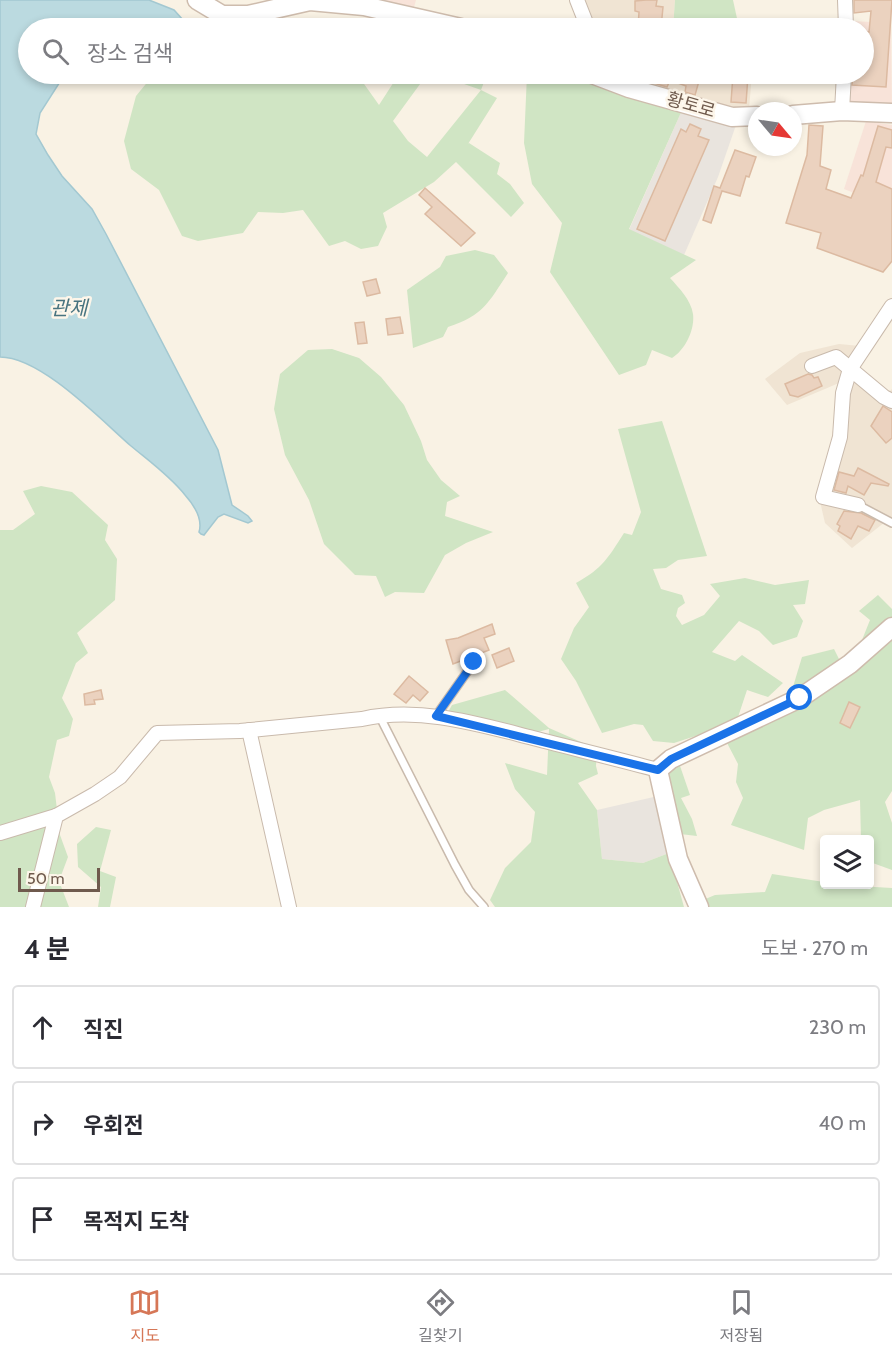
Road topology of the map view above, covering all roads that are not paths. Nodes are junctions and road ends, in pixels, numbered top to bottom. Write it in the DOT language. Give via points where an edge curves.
graph roads {
  1 [pos="197,0"];
  2 [pos="577,0"];
  3 [pos="845,0"];
  4 [pos="364,3"];
  5 [pos="422,18"];
  6 [pos="584,18"];
  7 [pos="846,18"];
  8 [pos="618,84"];
  9 [pos="843,84"];
  10 [pos="842,111"];
  11 [pos="892,113"];
  12 [pos="802,114"];
  13 [pos="748,116"];
  14 [pos="892,306"];
  15 [pos="812,366"];
  16 [pos="850,369"];
  17 [pos="892,401"];
  18 [pos="858,505"];
  19 [pos="892,524"];
  20 [pos="892,627"];
  21 [pos="474,662"];
  22 [pos="379,715"];
  23 [pos="436,716"];
  24 [pos="249,730"];
  25 [pos="658,770"];
  26 [pos="56,816"];
  27 [pos="0,833"];
  28 [pos="33,907"];
  29 [pos="289,907"];
  30 [pos="484,907"];
  31 [pos="699,907"];
  1 -- 4 [label="main road" via="222,15 248,15 310,1"];
  2 -- 6 [label="street"];
  3 -- 7 [label="street"];
  4 -- 5 [label="main road"];
  8 -- 13 [label="main road, 황토로" via="732,117"];
  9 -- 10 [label="street"];
  10 -- 11 [label="main road"];
  10 -- 12 [label="main road"];
  14 -- 16 [label="street"];
  15 -- 16 [label="street" via="836,357"];
  16 -- 17 [label="street"];
  16 -- 18 [label="street" via="843,393 840,437 824,496"];
  18 -- 19 [label="lane"];
  20 -- 25 [label="main road" via="850,664 800,698 671,759"];
  21 -- 23 [label="lane"];
  22 -- 23 [label="street"];
  22 -- 24 [label="street"];
  22 -- 30 [label="lane" via="455,865"];
  23 -- 25 [label="street"];
  24 -- 26 [label="street" via="157,733 120,777"];
  24 -- 29 [label="street"];
  25 -- 31 [label="main road" via="678,859"];
  26 -- 27 [label="street"];
  26 -- 28 [label="street"];
}
